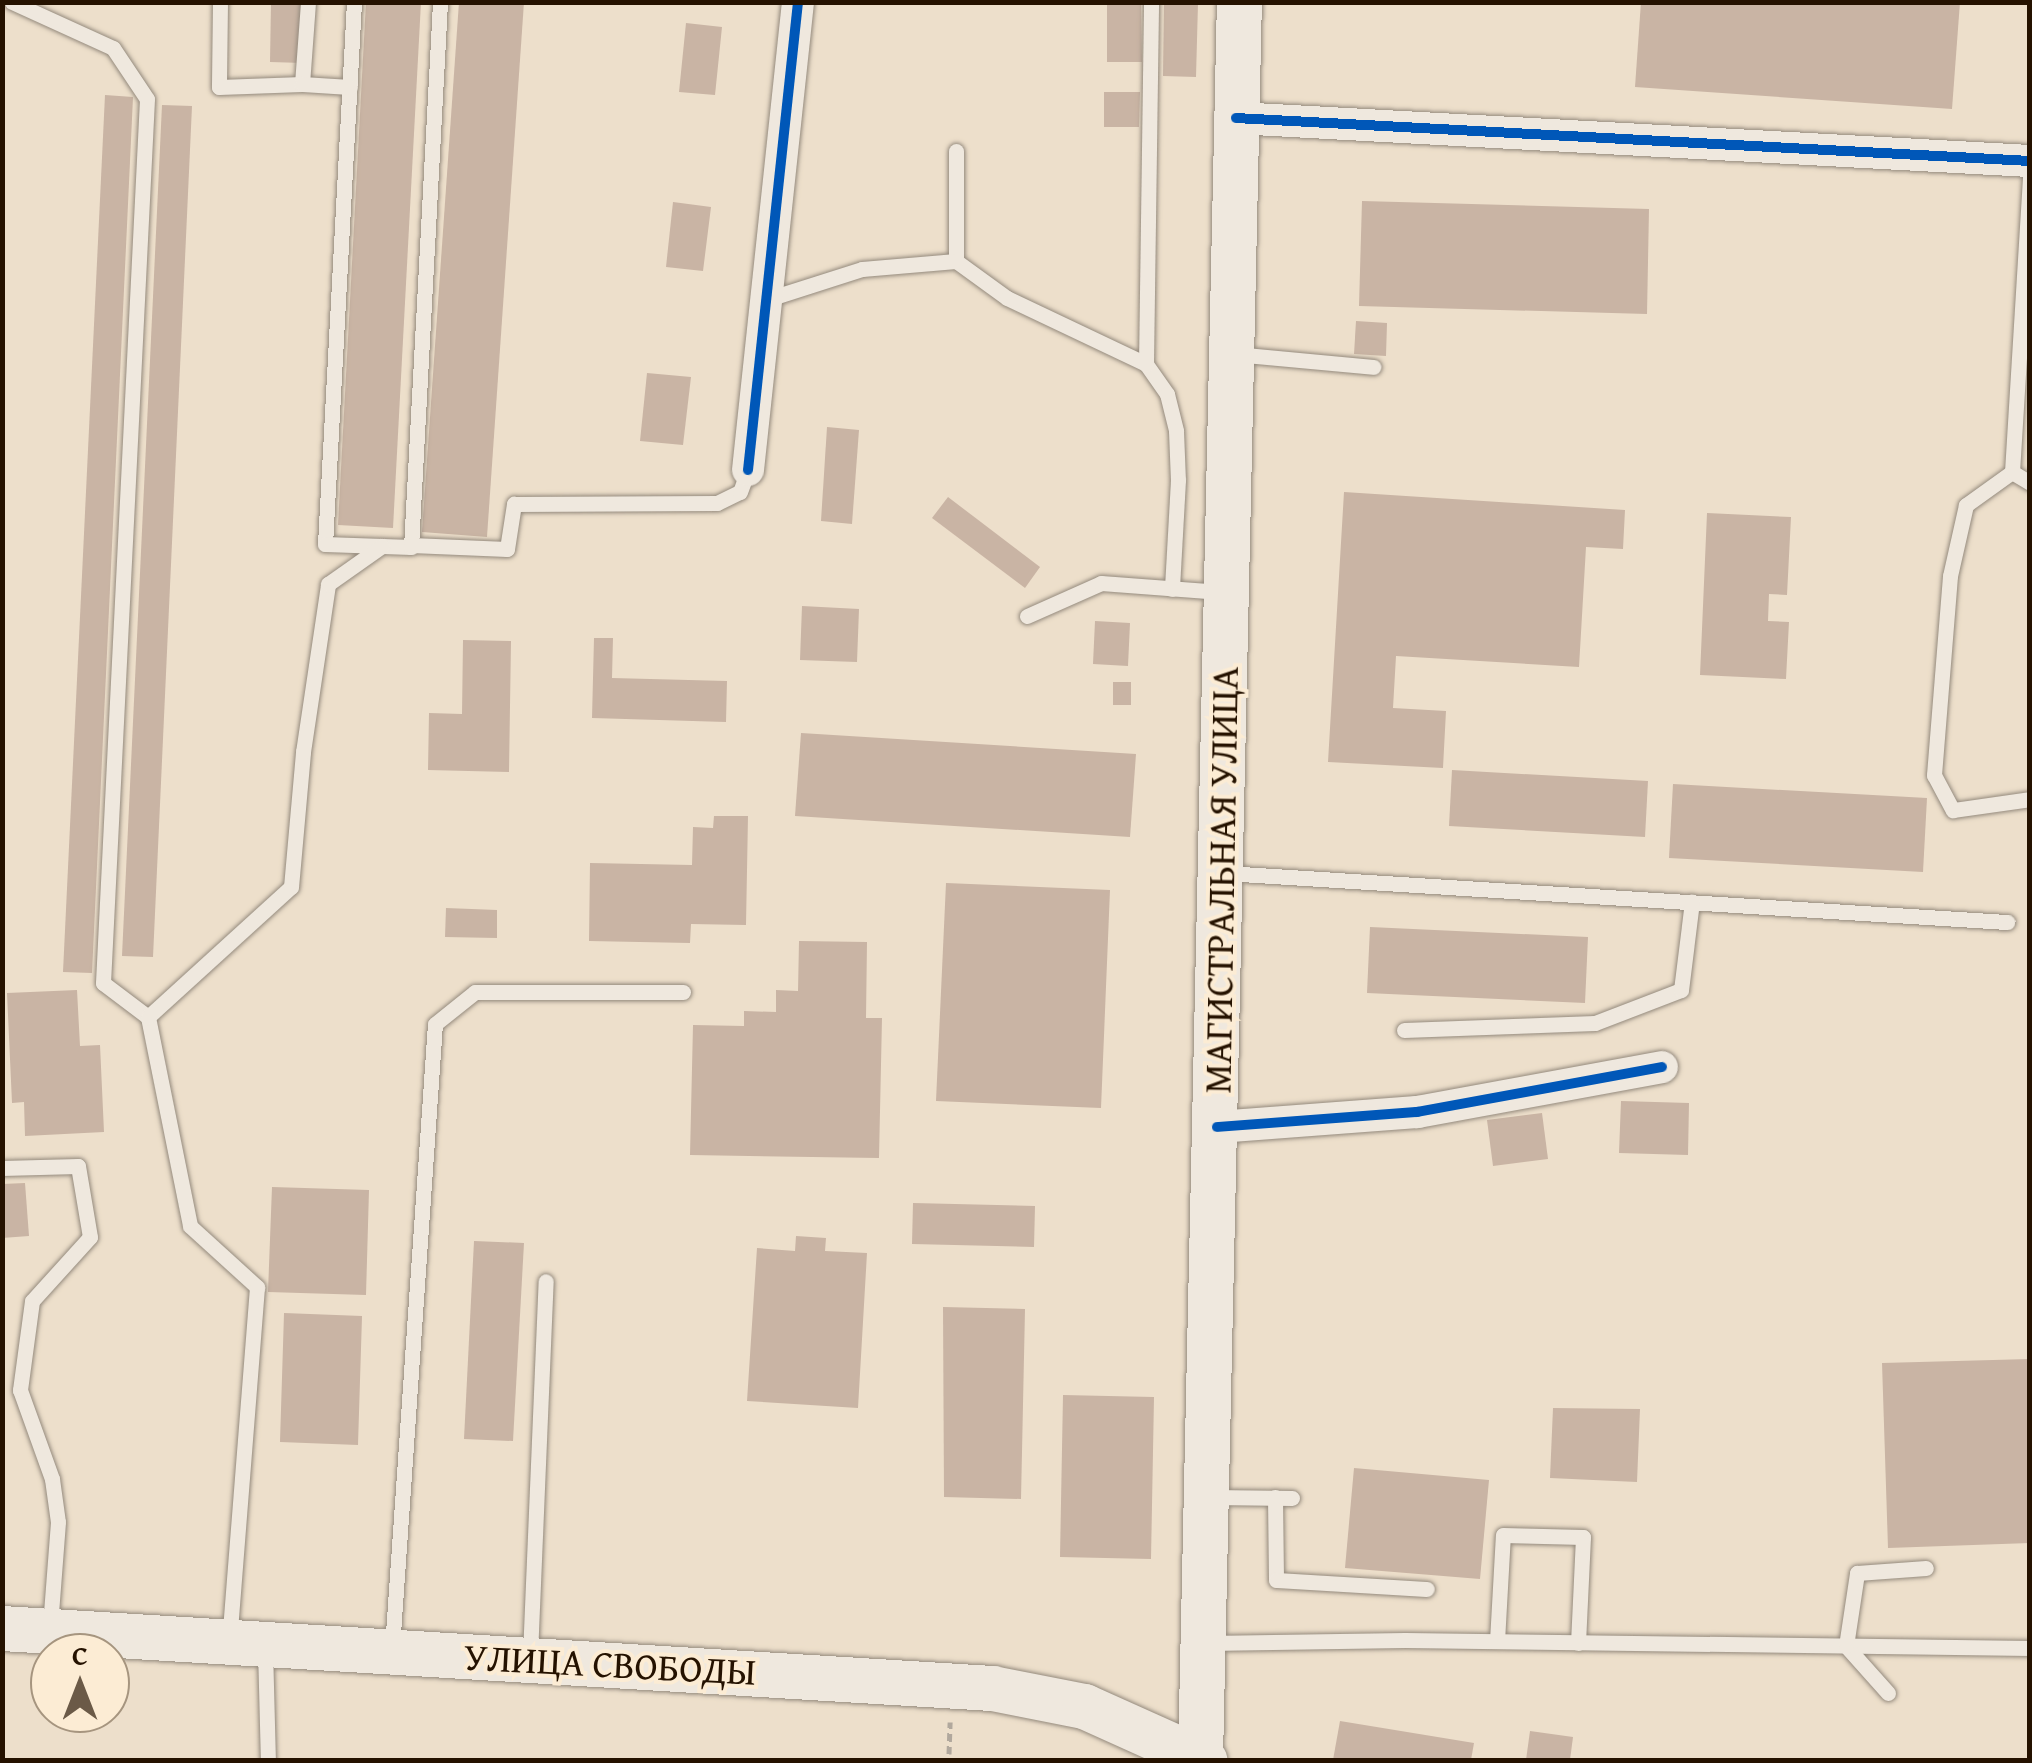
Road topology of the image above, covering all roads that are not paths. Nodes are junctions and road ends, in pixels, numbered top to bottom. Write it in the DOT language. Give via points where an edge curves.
graph roads {
  1 [pos="12,2"];
  2 [pos="220,2"];
  3 [pos="308,2"];
  4 [pos="354,2"];
  5 [pos="440,2"];
  6 [pos="798,2"];
  7 [pos="1151,2"];
  8 [pos="1239,2"];
  9 [pos="302,84"];
  10 [pos="350,87"];
  11 [pos="1236,118"];
  12 [pos="956,151"];
  13 [pos="2030,161"];
  14 [pos="2030,176"];
  15 [pos="956,261"];
  16 [pos="768,299"];
  17 [pos="1230,354"];
  18 [pos="1146,364"];
  19 [pos="1372,367"];
  20 [pos="748,470"];
  21 [pos="2012,472"];
  22 [pos="2030,484"];
  23 [pos="411,545"];
  24 [pos="382,546"];
  25 [pos="1172,589"];
  26 [pos="1226,592"];
  27 [pos="1028,616"];
  28 [pos="2030,798"];
  29 [pos="1221,872"];
  30 [pos="1692,902"];
  31 [pos="2007,922"];
  32 [pos="683,992"];
  33 [pos="148,1017"];
  34 [pos="1404,1030"];
  35 [pos="1662,1068"];
  36 [pos="1217,1127"];
  37 [pos="2,1168"];
  38 [pos="546,1281"];
  39 [pos="1207,1497"];
  40 [pos="1275,1498"];
  41 [pos="1292,1498"];
  42 [pos="1926,1568"];
  43 [pos="1428,1589"];
  44 [pos="2,1628"];
  45 [pos="50,1631"];
  46 [pos="1497,1641"];
  47 [pos="247,1643"];
  48 [pos="1578,1643"];
  49 [pos="1203,1644"];
  50 [pos="1846,1646"];
  51 [pos="2030,1648"];
  52 [pos="392,1652"];
  53 [pos="530,1660"];
  54 [pos="1888,1693"];
  55 [pos="1202,1759"];
  56 [pos="268,1760"];
  1 -- 33 [label="lane" via="114,48 147,99 103,982"];
  2 -- 9 [label="lane" via="219,87"];
  3 -- 9 [label="lane"];
  4 -- 10 [label="lane"];
  5 -- 23 [label="lane"];
  6 -- 16 [label="street"];
  7 -- 18 [label="lane"];
  8 -- 11 [label="main road, МАГИСТРАЛЬНАЯ УЛИЦА"];
  9 -- 10 [label="lane"];
  10 -- 24 [label="lane" via="325,544"];
  11 -- 13 [label="street"];
  11 -- 17 [label="main road, МАГИСТРАЛЬНАЯ УЛИЦА"];
  12 -- 15 [label="lane"];
  14 -- 21 [label="lane"];
  15 -- 16 [label="lane" via="862,270"];
  15 -- 18 [label="lane" via="1007,298"];
  16 -- 20 [label="street"];
  17 -- 19 [label="lane"];
  17 -- 26 [label="main road, МАГИСТРАЛЬНАЯ УЛИЦА"];
  18 -- 25 [label="lane" via="1167,394 1176,431"];
  20 -- 23 [label="lane" via="740,492 717,503 514,504 507,549"];
  21 -- 22 [label="lane"];
  21 -- 28 [label="lane" via="1966,505 1950,576 1934,775 1953,810"];
  23 -- 24 [label="lane"];
  24 -- 33 [label="lane" via="328,584 302,752 291,887"];
  25 -- 26 [label="lane"];
  25 -- 27 [label="lane" via="1100,583"];
  26 -- 29 [label="main road, МАГИСТРАЛЬНАЯ УЛИЦА"];
  29 -- 30 [label="lane"];
  29 -- 36 [label="main road, МАГИСТРАЛЬНАЯ УЛИЦА"];
  30 -- 31 [label="lane"];
  30 -- 34 [label="lane" via="1681,990 1595,1022"];
  32 -- 52 [label="lane" via="475,992 435,1024"];
  33 -- 47 [label="lane" via="190,1226 257,1287"];
  35 -- 36 [label="street" via="1417,1112"];
  36 -- 39 [label="main road, МАГИСТРАЛЬНАЯ УЛИЦА"];
  37 -- 45 [label="lane" via="78,1166 90,1237 32,1301 20,1390 52,1479 58,1522"];
  38 -- 53 [label="lane"];
  39 -- 40 [label="lane"];
  39 -- 49 [label="main road, МАГИСТРАЛЬНАЯ УЛИЦА"];
  40 -- 41 [label="lane"];
  40 -- 43 [label="lane" via="1276,1580"];
  42 -- 50 [label="lane" via="1857,1572"];
  44 -- 45 [label="main road, УЛИЦА СВОБОДЫ"];
  45 -- 47 [label="main road, УЛИЦА СВОБОДЫ"];
  46 -- 48 [label="lane"];
  46 -- 48 [label="lane" via="1503,1536 1583,1538"];
  46 -- 49 [label="lane"];
  47 -- 52 [label="main road, УЛИЦА СВОБОДЫ"];
  47 -- 56 [label="lane"];
  48 -- 50 [label="lane"];
  49 -- 55 [label="main road, МАГИСТРАЛЬНАЯ УЛИЦА"];
  50 -- 51 [label="lane"];
  50 -- 54 [label="lane"];
  52 -- 53 [label="main road, УЛИЦА СВОБОДЫ"];
  53 -- 55 [label="main road, УЛИЦА СВОБОДЫ" via="992,1688 1084,1706"];
}
